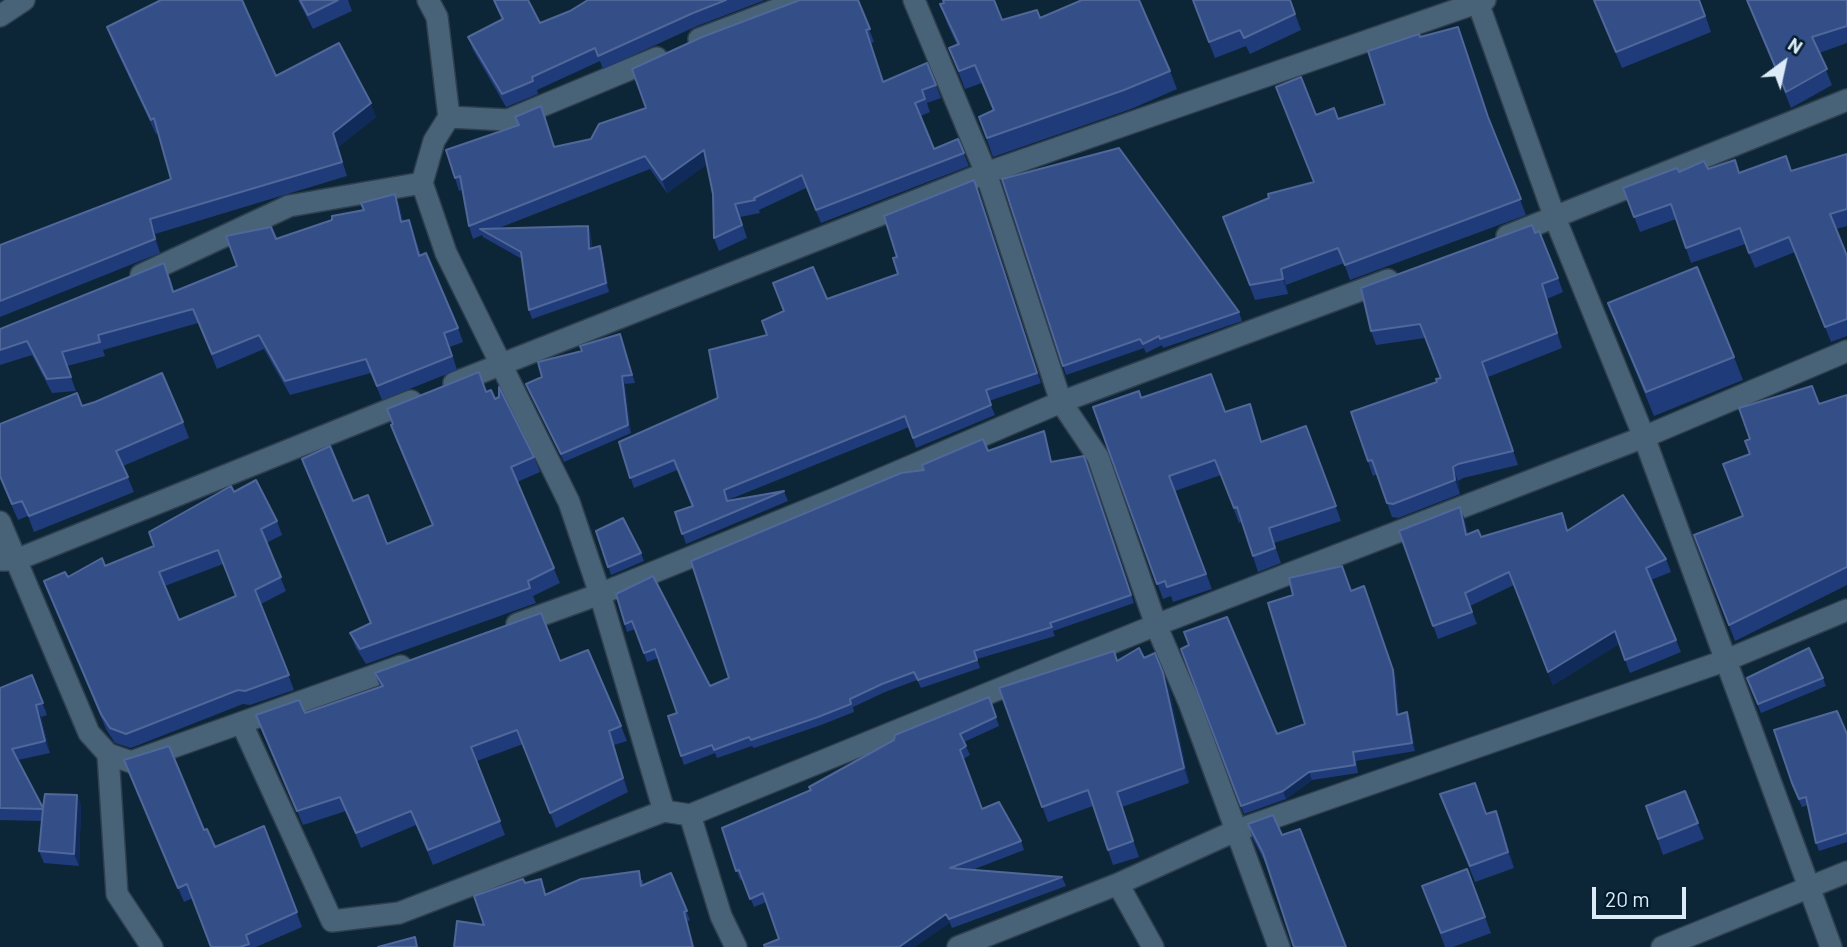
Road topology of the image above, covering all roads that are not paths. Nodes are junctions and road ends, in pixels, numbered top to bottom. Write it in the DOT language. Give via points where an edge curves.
graph roads {
  1 [pos="24,0"];
  2 [pos="428,0"];
  3 [pos="802,0"];
  4 [pos="914,0"];
  5 [pos="1480,1"];
  6 [pos="0,16"];
  7 [pos="1847,100"];
  8 [pos="449,117"];
  9 [pos="986,173"];
  10 [pos="422,183"];
  11 [pos="1555,218"];
  12 [pos="1490,242"];
  13 [pos="1412,271"];
  14 [pos="122,282"];
  15 [pos="1847,351"];
  16 [pos="502,364"];
  17 [pos="1061,402"];
  18 [pos="1644,437"];
  19 [pos="0,522"];
  20 [pos="8,560"];
  21 [pos="600,594"];
  22 [pos="1847,610"];
  23 [pos="1156,625"];
  24 [pos="498,631"];
  25 [pos="421,659"];
  26 [pos="1724,661"];
  27 [pos="242,724"];
  28 [pos="108,754"];
  29 [pos="664,811"];
  30 [pos="690,816"];
  31 [pos="1235,831"];
  32 [pos="1847,872"];
  33 [pos="1118,884"];
  34 [pos="1808,888"];
  35 [pos="152,947"];
  36 [pos="736,947"];
  37 [pos="958,947"];
  38 [pos="1153,947"];
  39 [pos="1279,947"];
  40 [pos="1662,947"];
  41 [pos="1831,947"];
  1 -- 6 [label="street"];
  2 -- 8 [label="street" via="437,17"];
  3 -- 8 [label="street" via="508,120"];
  4 -- 9 [label="street"];
  5 -- 9 [label="street"];
  5 -- 11 [label="street"];
  7 -- 11 [label="street"];
  8 -- 10 [label="street" via="434,141"];
  9 -- 16 [label="street"];
  9 -- 17 [label="street"];
  10 -- 14 [label="street" via="289,206"];
  10 -- 16 [label="street" via="446,253"];
  11 -- 12 [label="street"];
  11 -- 18 [label="street"];
  13 -- 17 [label="street"];
  15 -- 18 [label="street"];
  16 -- 20 [label="street"];
  16 -- 21 [label="street" via="569,502"];
  17 -- 21 [label="street"];
  17 -- 23 [label="street" via="1098,457"];
  18 -- 23 [label="street"];
  18 -- 26 [label="street"];
  19 -- 20 [label="street"];
  20 -- 28 [label="street" via="89,733"];
  21 -- 24 [label="street"];
  21 -- 29 [label="street"];
  22 -- 26 [label="street"];
  23 -- 30 [label="street"];
  23 -- 31 [label="street"];
  25 -- 27 [label="street"];
  26 -- 31 [label="street"];
  26 -- 34 [label="street"];
  27 -- 28 [label="street" via="131,762"];
  27 -- 29 [label="street" via="332,921 398,913"];
  28 -- 35 [label="street" via="117,894"];
  29 -- 30 [label="street"];
  30 -- 36 [label="street" via="721,916"];
  31 -- 33 [label="street"];
  31 -- 39 [label="street"];
  32 -- 34 [label="street"];
  33 -- 37 [label="street"];
  33 -- 38 [label="street"];
  34 -- 40 [label="street"];
  34 -- 41 [label="street"];
}
